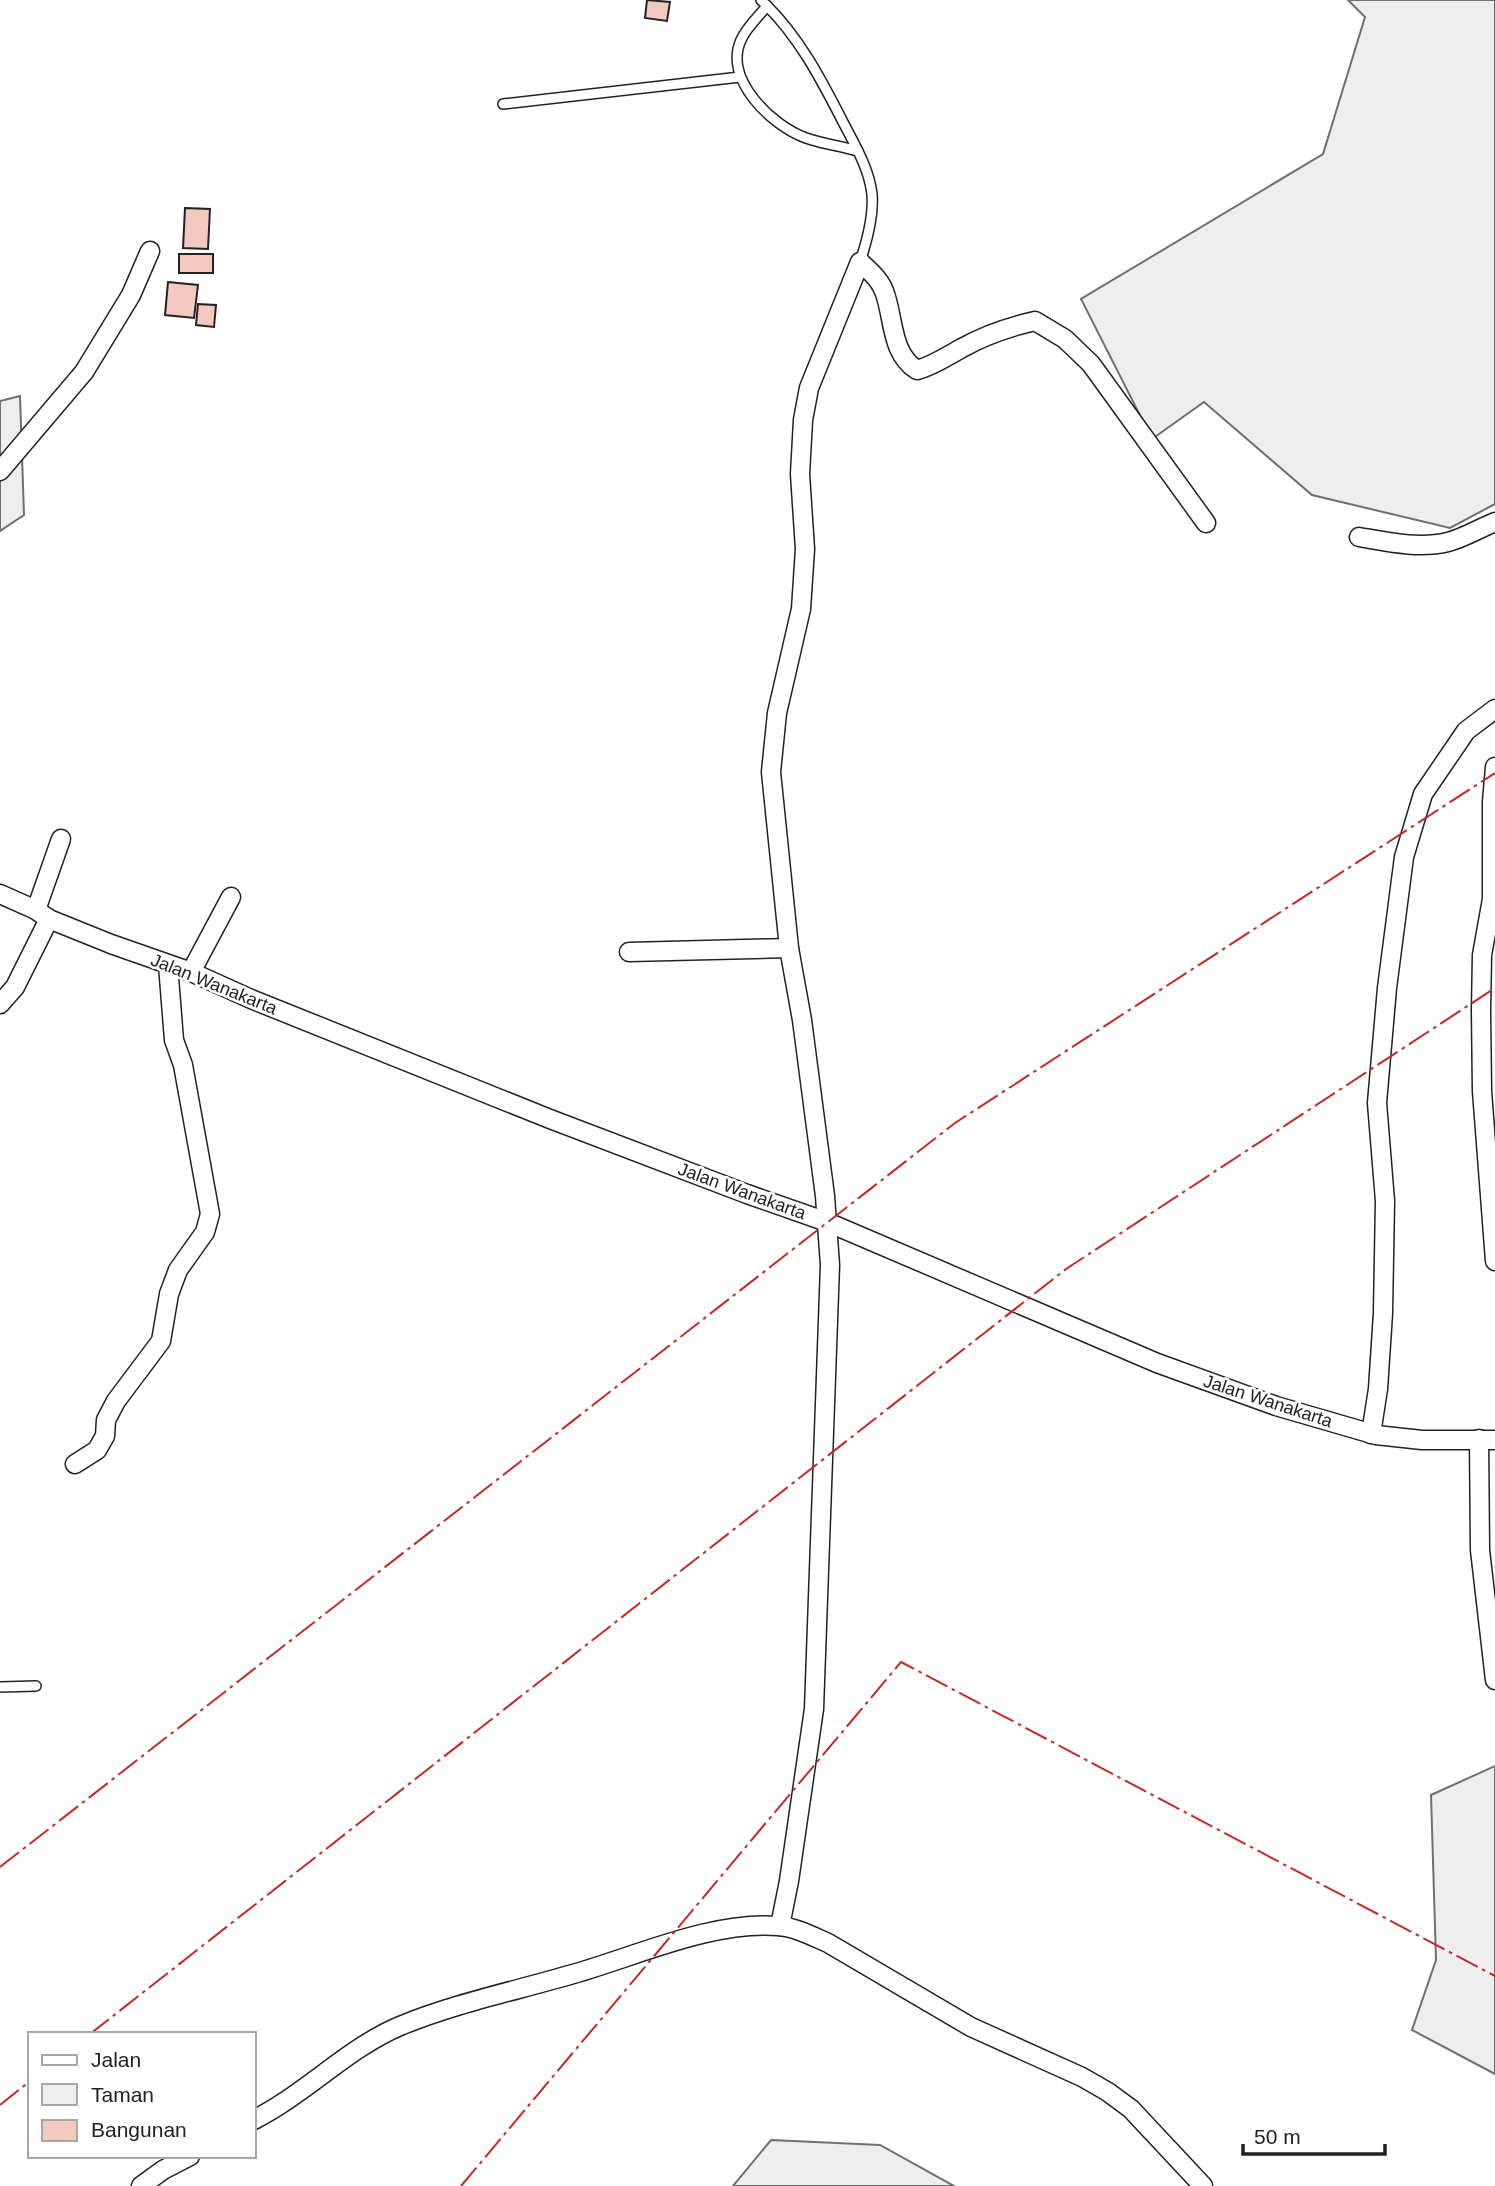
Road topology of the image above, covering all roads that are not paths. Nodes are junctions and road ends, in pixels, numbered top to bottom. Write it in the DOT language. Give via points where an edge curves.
graph roads {
  1 [pos="764,3"];
  2 [pos="740,77"];
  3 [pos="503,104"];
  4 [pos="858,151"];
  5 [pos="150,251"];
  6 [pos="860,262"];
  7 [pos="0,471"];
  8 [pos="1495,522"];
  9 [pos="1206,523"];
  10 [pos="1359,537"];
  11 [pos="1495,709"];
  12 [pos="1495,766"];
  13 [pos="61,839"];
  14 [pos="0,894"];
  15 [pos="232,897"];
  16 [pos="42,914"];
  17 [pos="789,948"];
  18 [pos="629,953"];
  19 [pos="168,965"];
  20 [pos="191,972"];
  21 [pos="0,1004"];
  22 [pos="827,1222"];
  23 [pos="1495,1261"];
  24 [pos="1371,1434"];
  25 [pos="1487,1439"];
  26 [pos="75,1464"];
  27 [pos="1495,1680"];
  28 [pos="36,1686"];
  29 [pos="0,1687"];
  30 [pos="780,1926"];
  31 [pos="256,2119"];
  32 [pos="186,2158"];
  33 [pos="141,2186"];
  34 [pos="1203,2186"];
  1 -- 2 [label="lane" via="741,40"];
  1 -- 4 [label="lane" via="807,59"];
  2 -- 3 [label="lane"];
  2 -- 4 [label="lane" via="760,107 780,124 806,138"];
  4 -- 6 [label="lane" via="868,175 872,208"];
  5 -- 7 [label="street" via="131,295 84,372"];
  6 -- 9 [label="street" via="878,278 898,349 917,370 1004,328 1035,321 1065,339 1091,364"];
  6 -- 17 [label="street" via="808,388 803,420 801,609 777,713 771,772"];
  8 -- 10 [label="street" via="1449,542 1431,544"];
  11 -- 24 [label="street" via="1466,731 1423,794 1404,857 1377,1103 1385,1201 1383,1313"];
  12 -- 23 [label="street" via="1492,899 1482,955 1480,1010"];
  13 -- 16 [label="street"];
  14 -- 16 [label="street, Jalan Wanakarta"];
  15 -- 20 [label="street"];
  16 -- 19 [label="street, Jalan Wanakarta"];
  16 -- 21 [label="street" via="15,987"];
  17 -- 18 [label="street"];
  17 -- 22 [label="street"];
  19 -- 20 [label="street, Jalan Wanakarta"];
  19 -- 26 [label="street" via="174,1040 183,1065 210,1214 205,1232 178,1270 161,1341 116,1401 97,1450"];
  20 -- 22 [label="street, Jalan Wanakarta" via="537,1114"];
  22 -- 24 [label="street, Jalan Wanakarta" via="1157,1363"];
  22 -- 30 [label="street" via="830,1265 817,1673"];
  24 -- 25 [label="street, Jalan Wanakarta" via="1422,1440"];
  25 -- 27 [label="street" via="1480,1550"];
  28 -- 29 [label="lane"];
  30 -- 31 [label="street" via="751,1926 701,1936 399,2026"];
  30 -- 34 [label="street" via="828,1943 971,2027 1108,2092 1131,2109"];
  32 -- 33 [label="street"];
}
